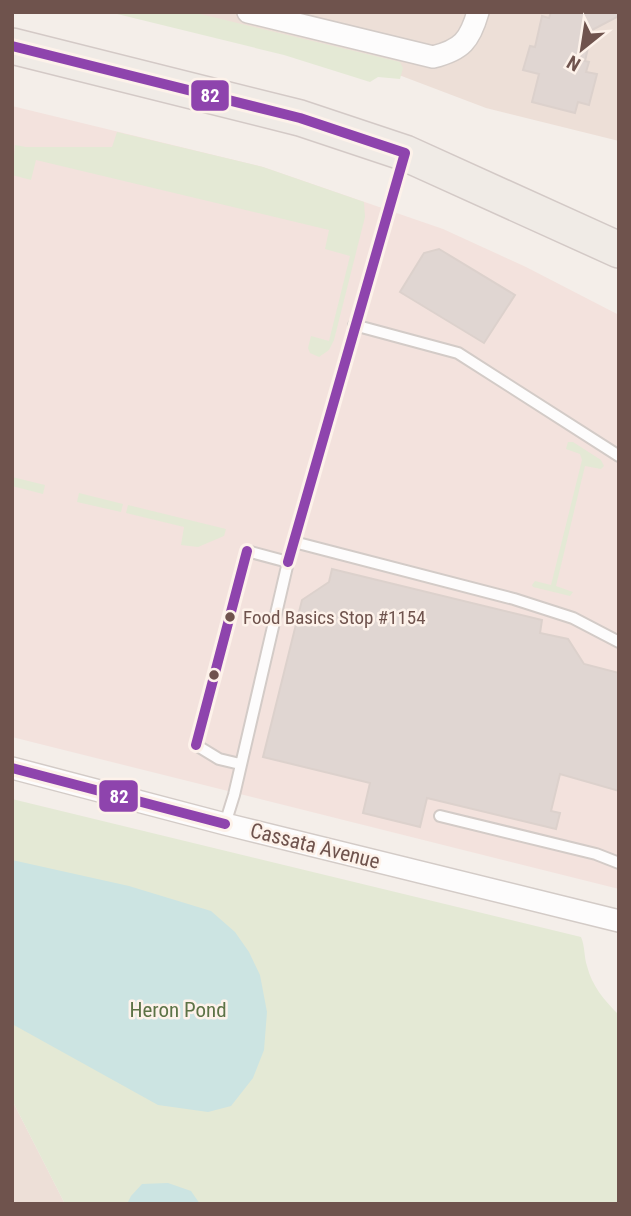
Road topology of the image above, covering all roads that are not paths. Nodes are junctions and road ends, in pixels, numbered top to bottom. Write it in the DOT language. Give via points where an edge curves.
graph roads {
  1 [pos="248,12"];
  2 [pos="478,12"];
  3 [pos="12,46"];
  4 [pos="405,153"];
  5 [pos="619,250"];
  6 [pos="354,325"];
  7 [pos="619,456"];
  8 [pos="294,542"];
  9 [pos="288,562"];
  10 [pos="619,642"];
  11 [pos="240,764"];
  12 [pos="12,768"];
  13 [pos="440,816"];
  14 [pos="225,824"];
  15 [pos="619,863"];
  16 [pos="619,921"];
  1 -- 2 [label="street" via="433,57 463,45"];
  3 -- 4 [label="main road" via="287,114"];
  4 -- 5 [label="main road"];
  4 -- 6 [label="lane"];
  6 -- 7 [label="lane" via="458,353"];
  6 -- 8 [label="lane"];
  8 -- 9 [label="lane"];
  8 -- 10 [label="lane" via="514,599 573,618"];
  9 -- 11 [label="lane"];
  9 -- 11 [label="lane" via="247,551 196,745 219,759"];
  11 -- 14 [label="lane"];
  12 -- 14 [label="street, Cassata Avenue"];
  13 -- 15 [label="lane"];
  14 -- 16 [label="street, Cassata Avenue"];
}
